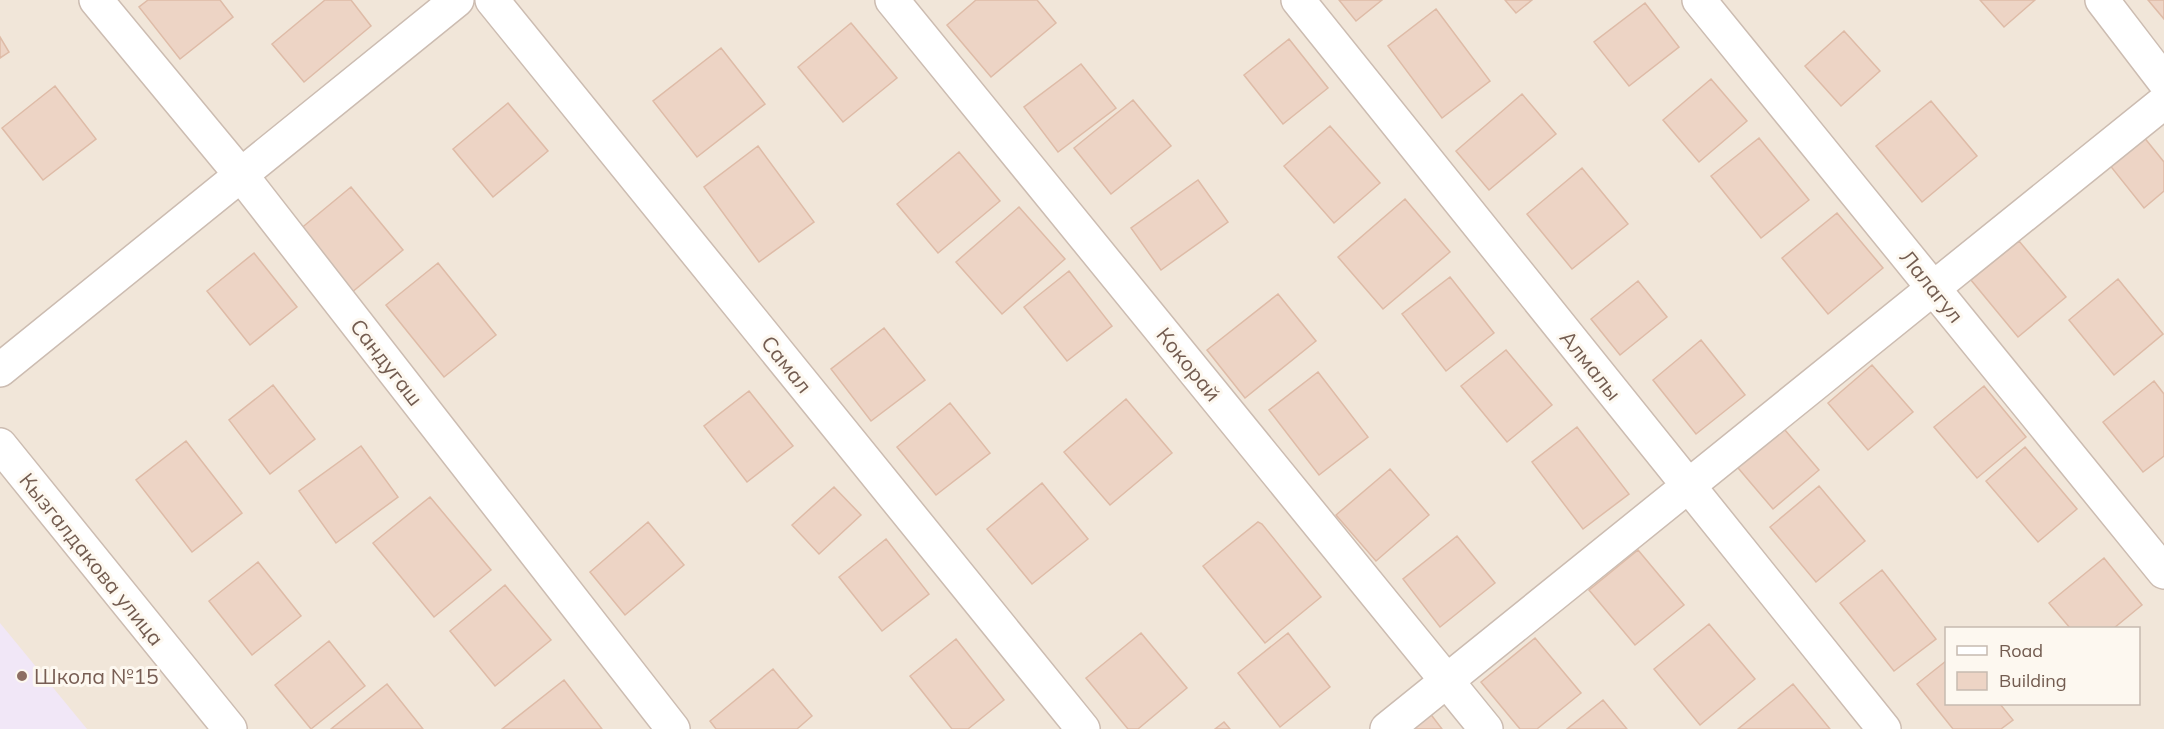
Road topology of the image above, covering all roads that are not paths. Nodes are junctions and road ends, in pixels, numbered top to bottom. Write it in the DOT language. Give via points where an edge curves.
graph roads {
  1 [pos="96,0"];
  2 [pos="457,0"];
  3 [pos="492,0"];
  4 [pos="892,0"];
  5 [pos="1298,0"];
  6 [pos="1699,0"];
  7 [pos="2102,0"];
  8 [pos="2164,81"];
  9 [pos="2164,102"];
  10 [pos="241,175"];
  11 [pos="1933,288"];
  12 [pos="0,370"];
  13 [pos="0,445"];
  14 [pos="1688,486"];
  15 [pos="2164,572"];
  16 [pos="1447,680"];
  17 [pos="230,729"];
  18 [pos="673,729"];
  19 [pos="1083,729"];
  20 [pos="1387,729"];
  21 [pos="1486,729"];
  22 [pos="1884,729"];
  1 -- 10 [label="street, Сандугаш"];
  2 -- 10 [label="street"];
  3 -- 19 [label="street, Самал"];
  4 -- 16 [label="street, Кокорай"];
  5 -- 14 [label="street, Алмалы"];
  6 -- 11 [label="street, Лалагул"];
  7 -- 8 [label="street"];
  9 -- 11 [label="street"];
  10 -- 12 [label="street"];
  10 -- 18 [label="street, Сандугаш"];
  11 -- 14 [label="street"];
  11 -- 15 [label="street, Лалагул"];
  13 -- 17 [label="street, Кызгалдакова улица"];
  14 -- 16 [label="street"];
  14 -- 22 [label="street, Алмалы"];
  16 -- 20 [label="street"];
  16 -- 21 [label="street, Кокорай"];
}
